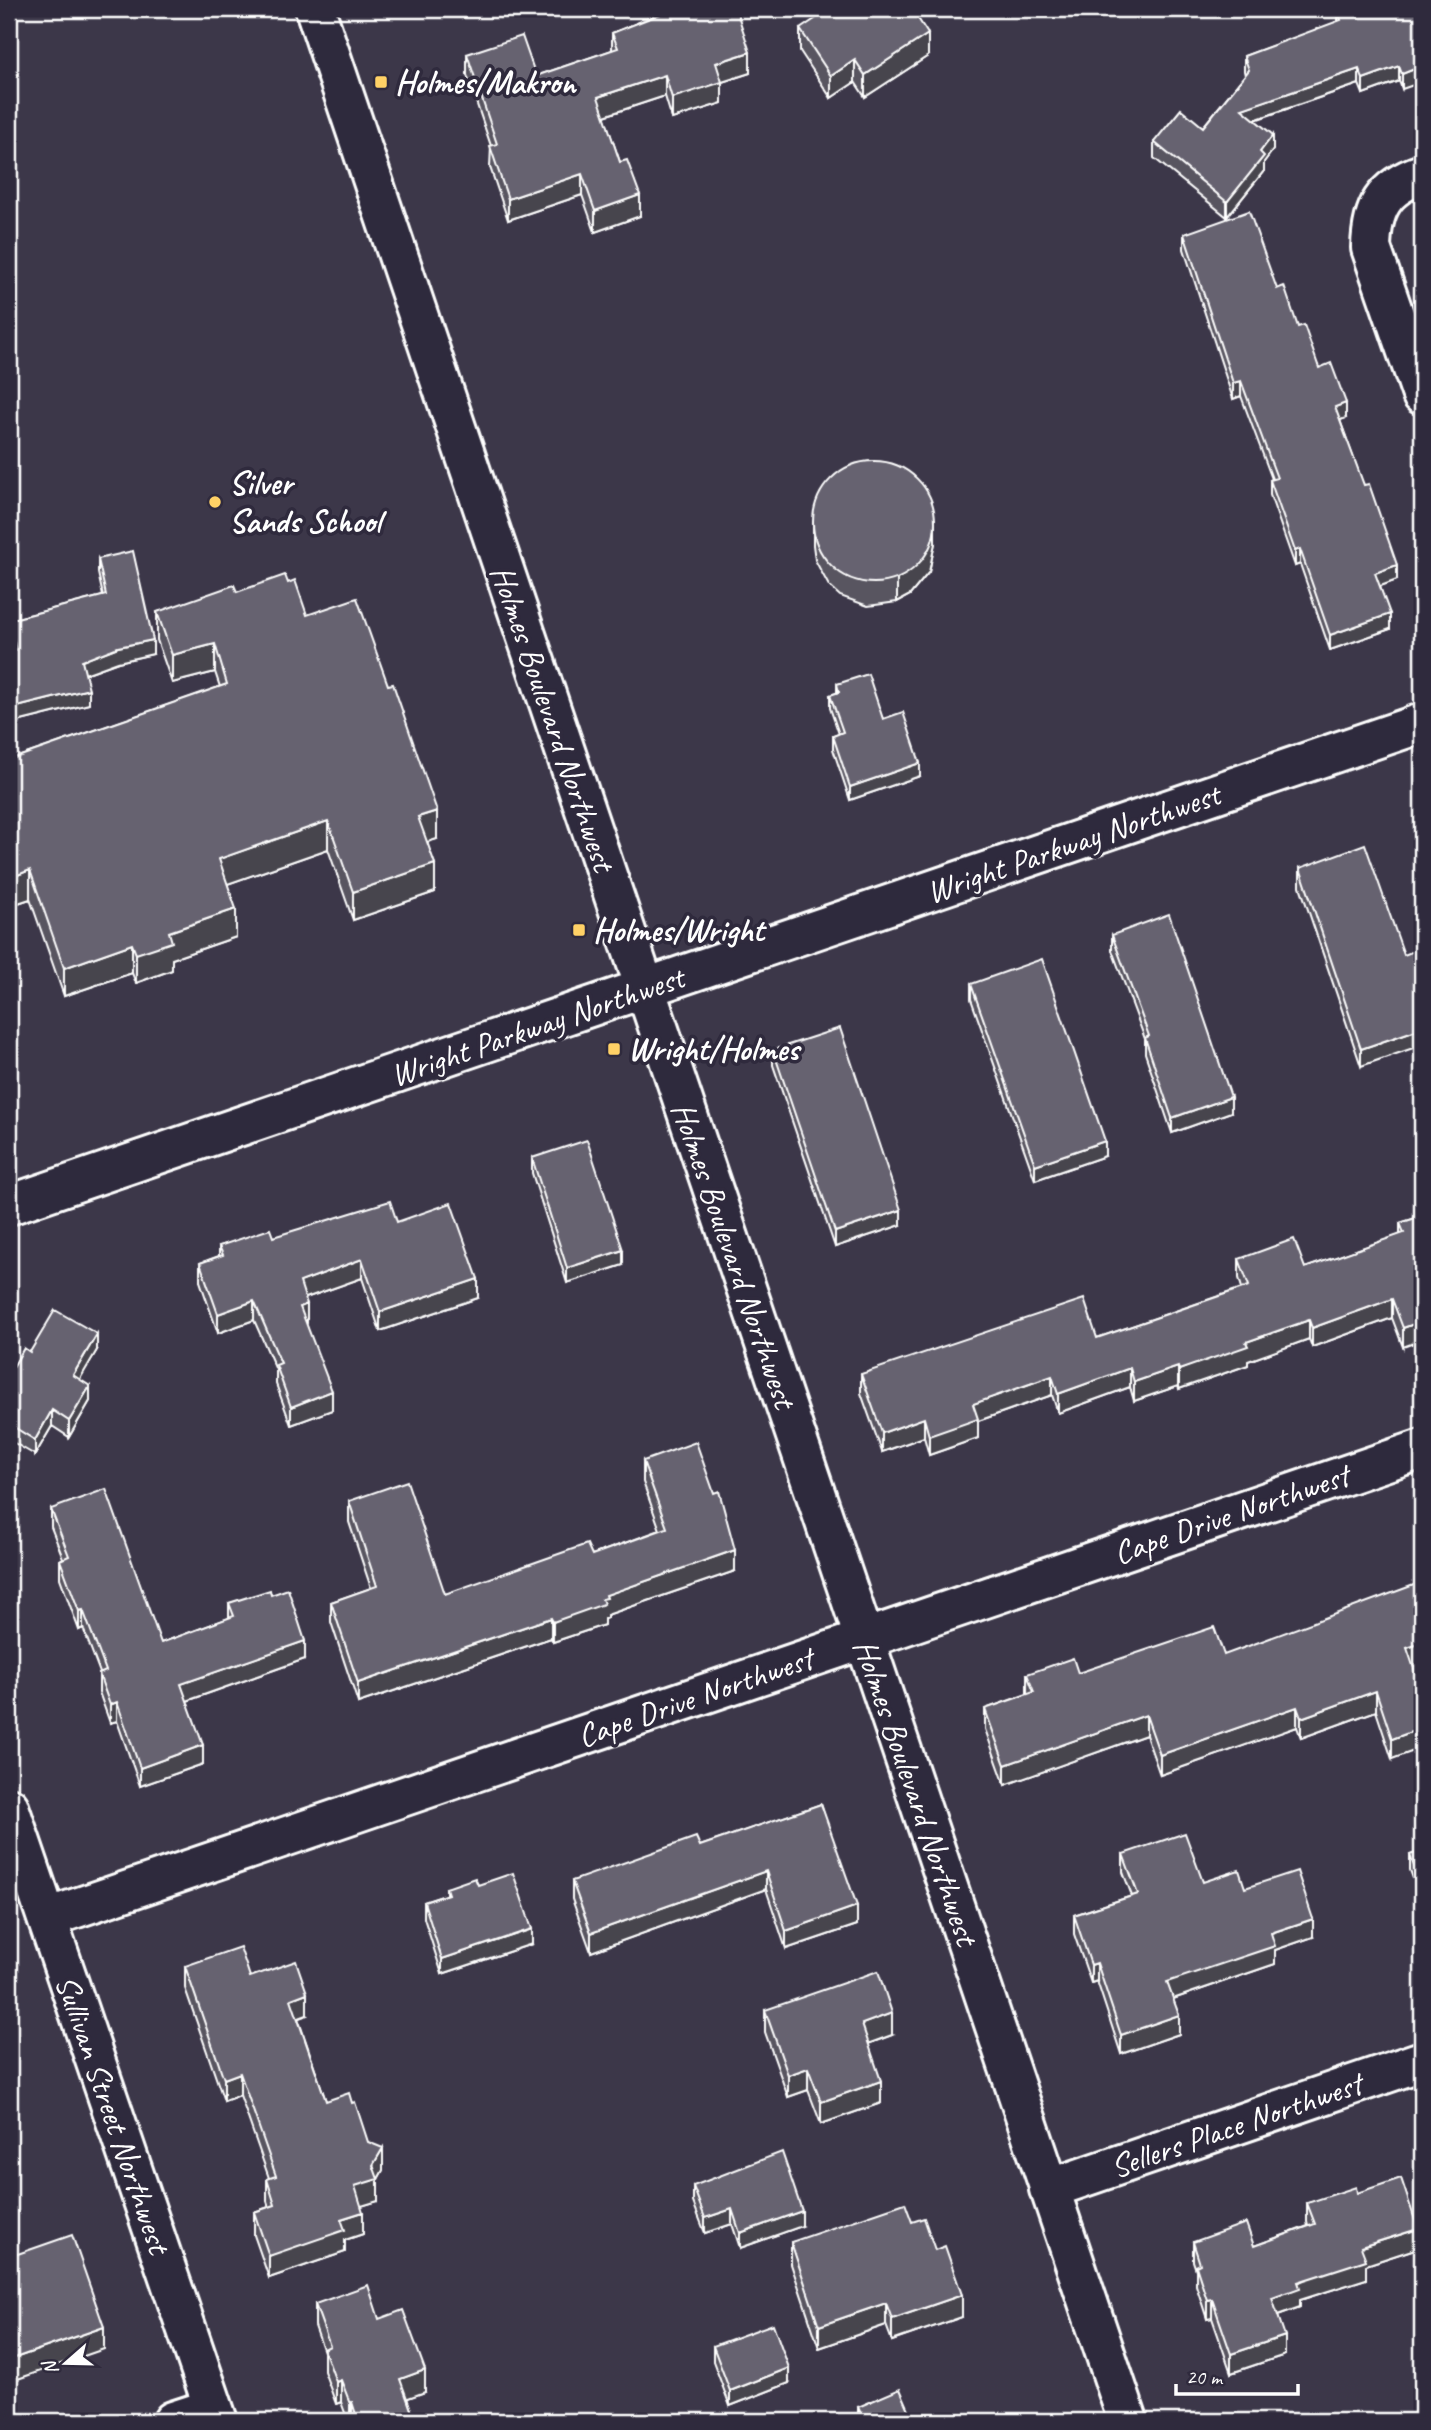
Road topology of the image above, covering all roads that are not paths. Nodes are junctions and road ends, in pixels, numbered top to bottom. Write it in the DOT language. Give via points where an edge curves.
graph roads {
  1 [pos="315,9"];
  2 [pos="1422,174"];
  3 [pos="1422,395"];
  4 [pos="1422,723"];
  5 [pos="644,989"];
  6 [pos="9,1205"];
  7 [pos="1422,1449"];
  8 [pos="864,1639"];
  9 [pos="9,1807"];
  10 [pos="47,1918"];
  11 [pos="1422,2061"];
  12 [pos="1049,2189"];
  13 [pos="216,2415"];
  14 [pos="173,2421"];
  15 [pos="1128,2421"];
  1 -- 5 [label="street, Holmes Boulevard Northwest"];
  2 -- 3 [label="street" via="1399,182 1384,198 1372,222 1371,248"];
  4 -- 5 [label="street, Wright Parkway Northwest"];
  5 -- 6 [label="street, Wright Parkway Northwest"];
  5 -- 8 [label="street, Holmes Boulevard Northwest"];
  7 -- 8 [label="street, Cape Drive Northwest"];
  8 -- 10 [label="street, Cape Drive Northwest"];
  8 -- 12 [label="street, Holmes Boulevard Northwest"];
  9 -- 10 [label="street, Sullivan Street Northwest"];
  10 -- 13 [label="street, Sullivan Street Northwest"];
  11 -- 12 [label="street, Sellers Place Northwest"];
  12 -- 15 [label="street, Holmes Boulevard Northwest"];
  13 -- 14 [label="street"];
}
